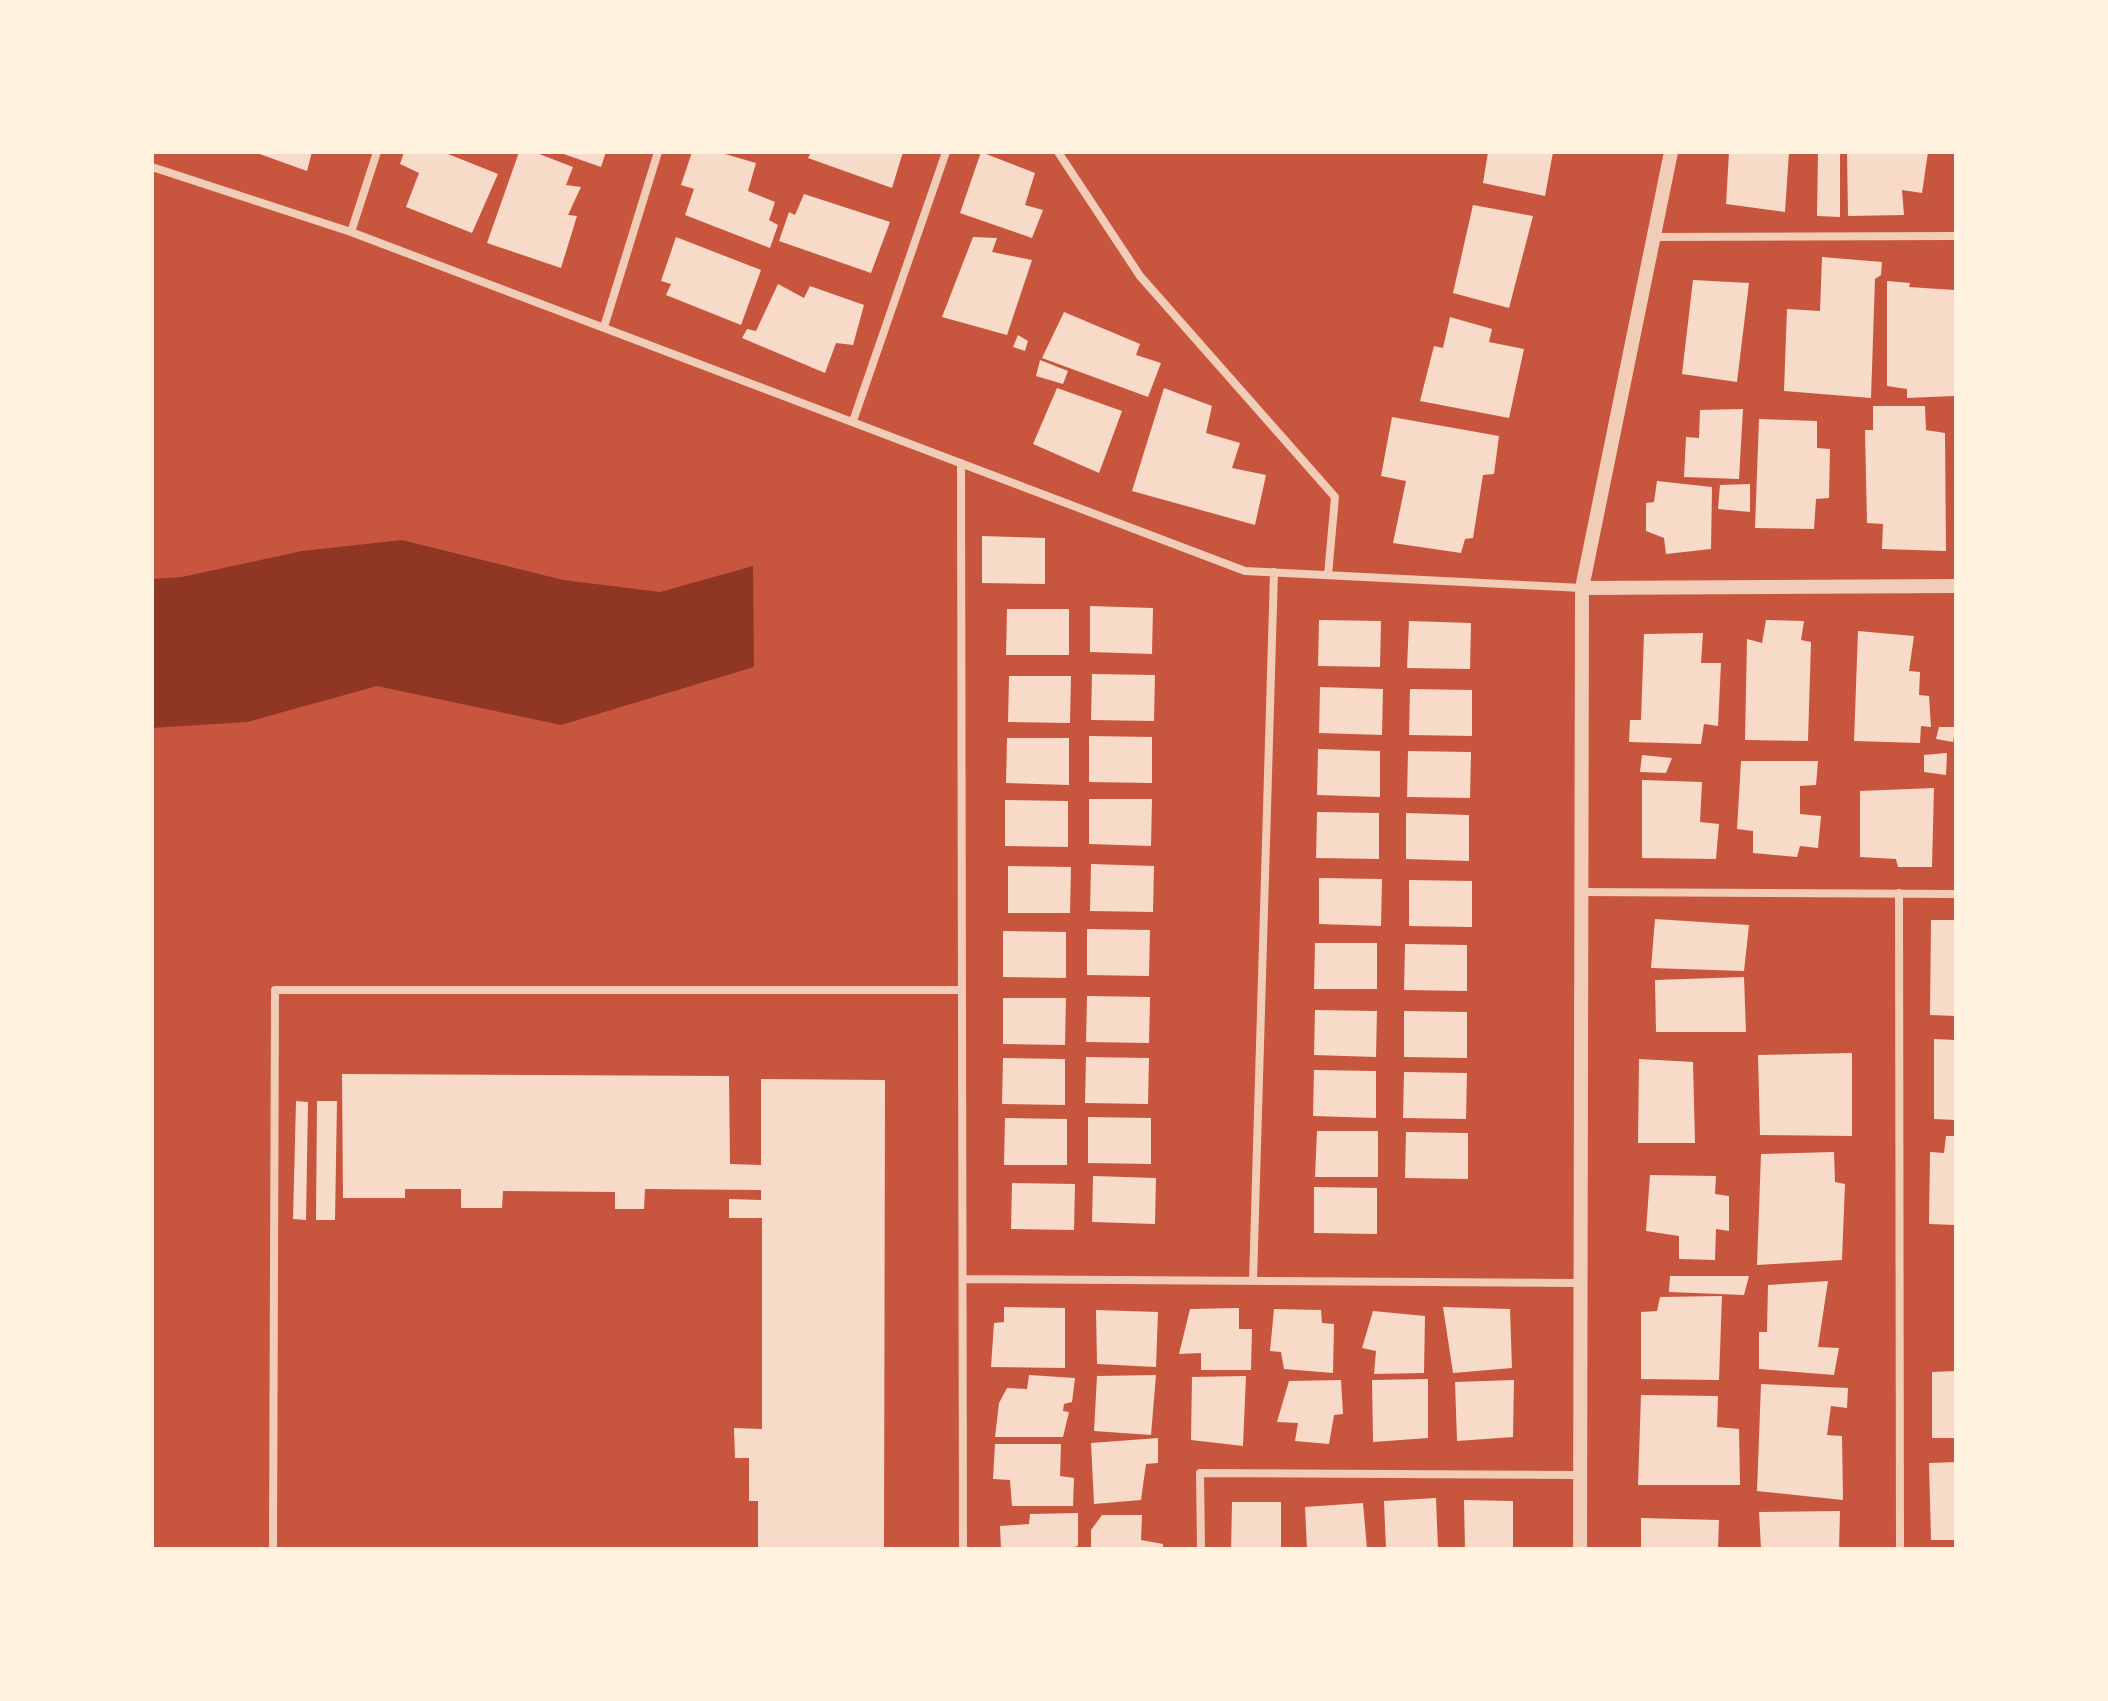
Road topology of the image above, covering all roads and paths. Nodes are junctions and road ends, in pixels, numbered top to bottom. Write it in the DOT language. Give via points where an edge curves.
graph roads {
  1 [pos="377,152"];
  2 [pos="658,152"];
  3 [pos="946,152"];
  4 [pos="1058,152"];
  5 [pos="1671,152"];
  6 [pos="152,167"];
  7 [pos="351,232"];
  8 [pos="1956,236"];
  9 [pos="1652,237"];
  10 [pos="604,327"];
  11 [pos="853,421"];
  12 [pos="961,463"];
  13 [pos="1274,572"];
  14 [pos="1328,575"];
  15 [pos="1956,586"];
  16 [pos="1582,588"];
  17 [pos="1580,892"];
  18 [pos="1899,893"];
  19 [pos="1956,894"];
  20 [pos="962,990"];
  21 [pos="963,1279"];
  22 [pos="1253,1281"];
  23 [pos="1579,1283"];
  24 [pos="1580,1475"];
  25 [pos="273,1549"];
  26 [pos="963,1549"];
  27 [pos="1201,1549"];
  28 [pos="1580,1549"];
  29 [pos="1900,1549"];
  1 -- 7 [label="street"];
  2 -- 10 [label="street"];
  3 -- 11 [label="street"];
  4 -- 14 [label="street" via="1140,276 1335,497"];
  5 -- 9 [label="street"];
  6 -- 7 [label="street"];
  7 -- 10 [label="street"];
  8 -- 9 [label="street"];
  9 -- 16 [label="street"];
  10 -- 11 [label="street"];
  11 -- 12 [label="street"];
  12 -- 13 [label="street" via="1245,571"];
  12 -- 20 [label="street"];
  13 -- 14 [label="street"];
  13 -- 22 [label="street"];
  14 -- 16 [label="street"];
  15 -- 16 [label="street"];
  16 -- 17 [label="street"];
  17 -- 18 [label="street"];
  17 -- 23 [label="street"];
  18 -- 19 [label="street"];
  18 -- 29 [label="street"];
  20 -- 21 [label="street"];
  20 -- 25 [label="street" via="275,990"];
  21 -- 22 [label="street"];
  21 -- 26 [label="street"];
  22 -- 23 [label="street"];
  23 -- 24 [label="street"];
  24 -- 27 [label="street" via="1200,1473"];
  24 -- 28 [label="street"];
}
